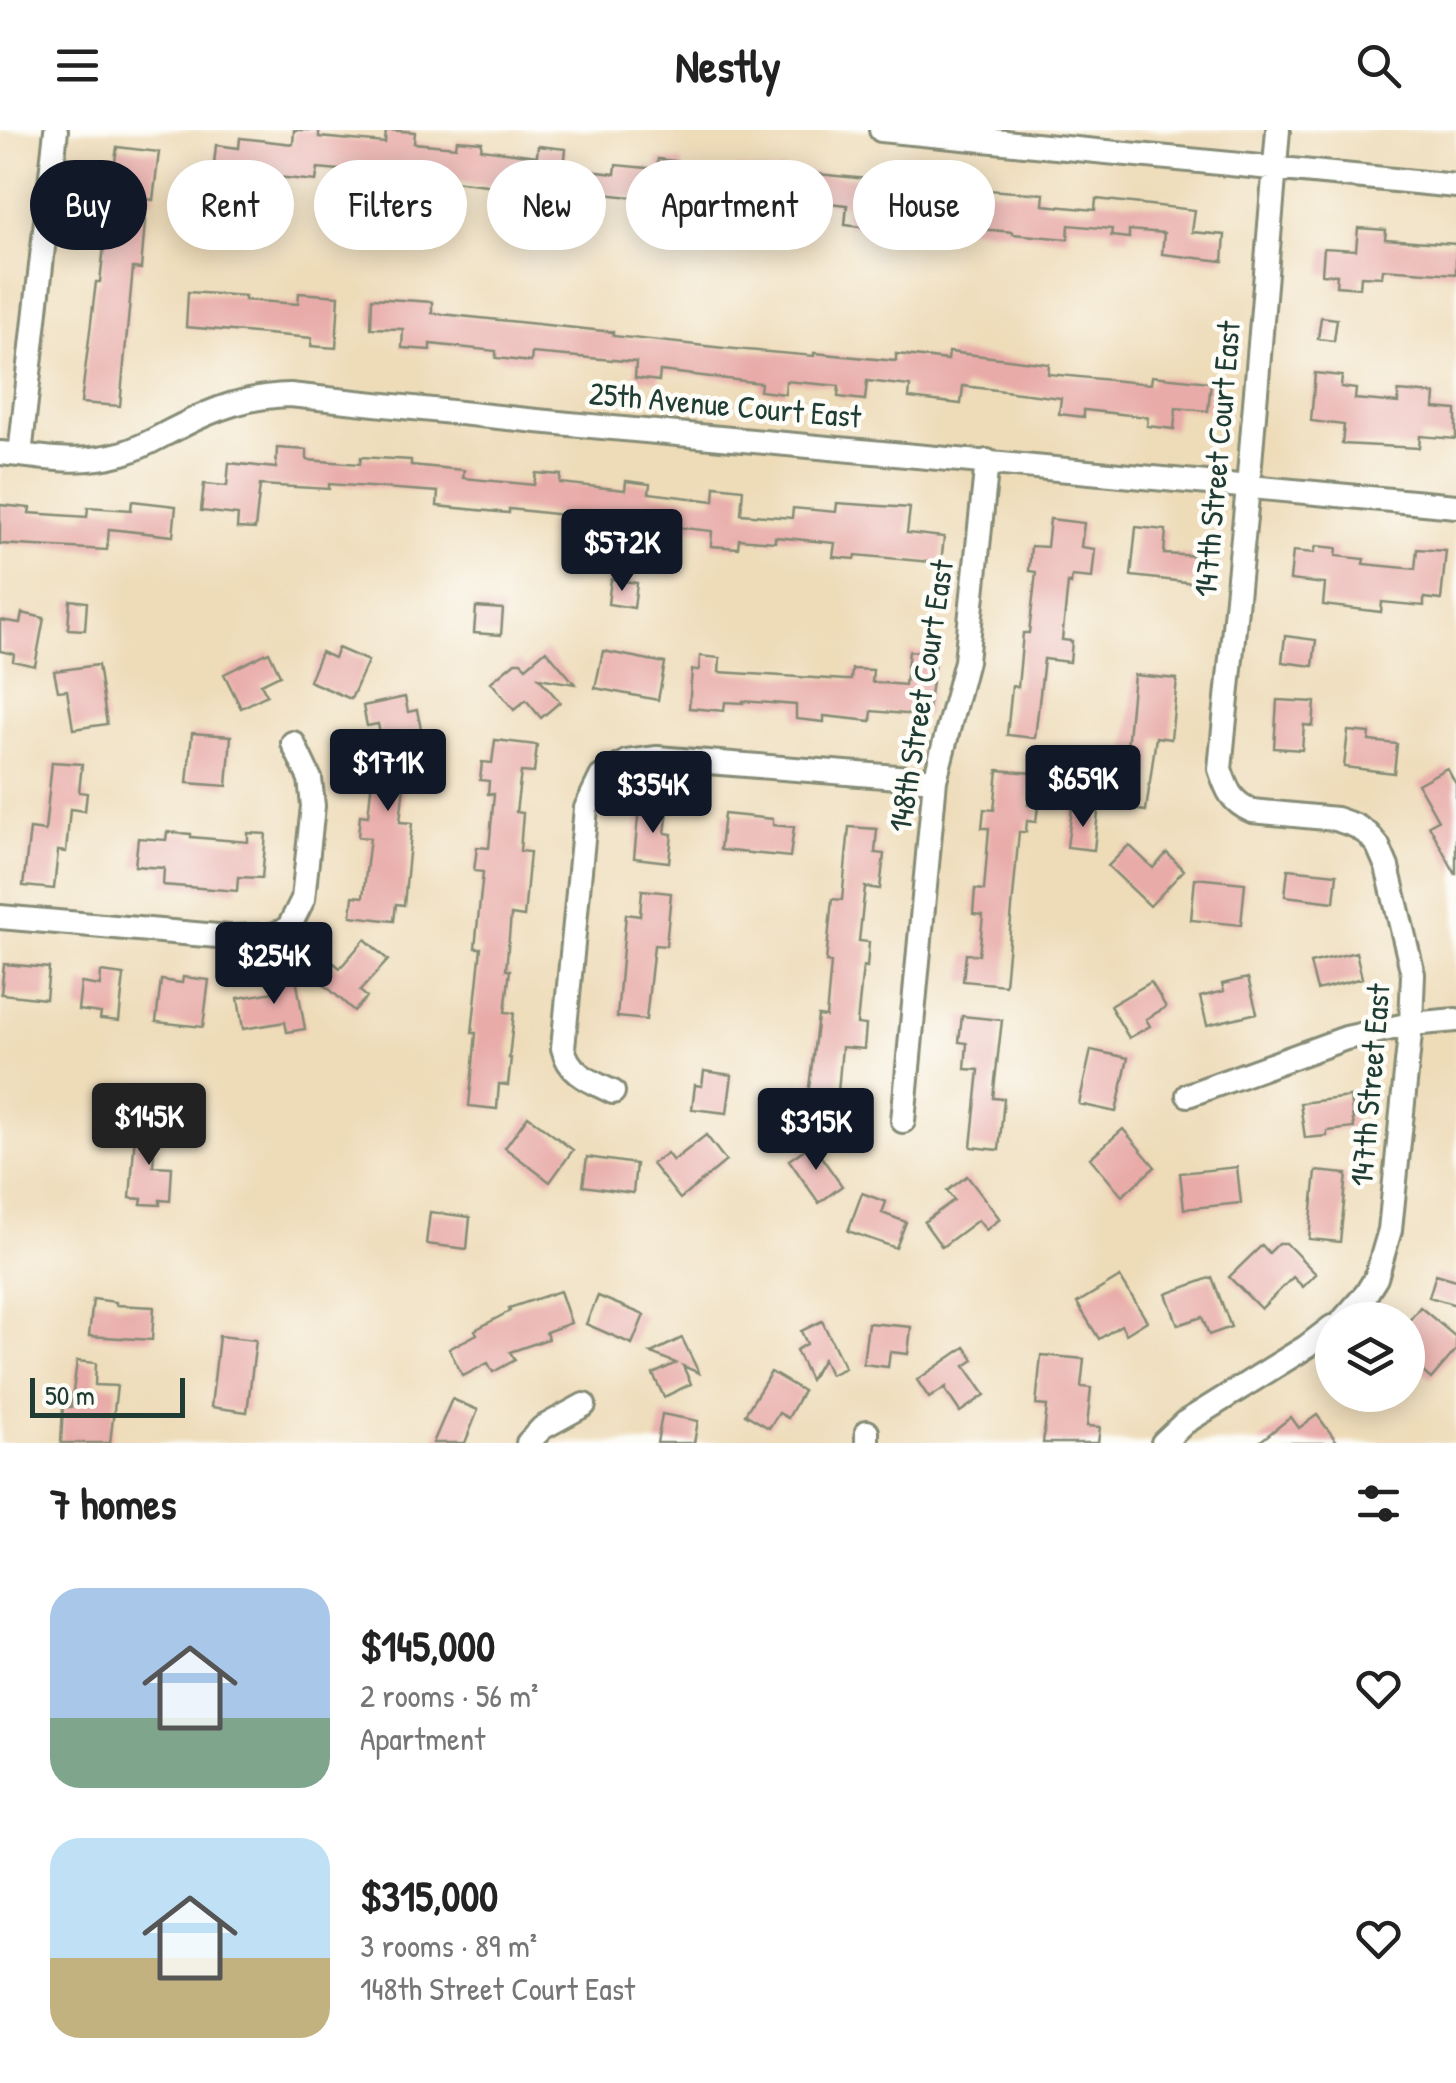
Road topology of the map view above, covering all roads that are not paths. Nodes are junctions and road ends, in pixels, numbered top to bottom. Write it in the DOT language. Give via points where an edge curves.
graph roads {
  1 [pos="56,130"];
  2 [pos="881,130"];
  3 [pos="1278,130"];
  4 [pos="1274,168"];
  5 [pos="1456,186"];
  6 [pos="10,454"];
  7 [pos="987,461"];
  8 [pos="1248,487"];
  9 [pos="1456,506"];
  10 [pos="293,742"];
  11 [pos="935,780"];
  12 [pos="1378,846"];
  13 [pos="0,916"];
  14 [pos="1456,1020"];
  15 [pos="1412,1024"];
  16 [pos="612,1092"];
  17 [pos="1188,1096"];
  18 [pos="903,1121"];
  19 [pos="1359,1302"];
  20 [pos="1315,1339"];
  21 [pos="584,1406"];
  22 [pos="528,1443"];
  23 [pos="1163,1443"];
  1 -- 6 [label="street"];
  2 -- 4 [label="street"];
  3 -- 4 [label="street, 147th Street Court East"];
  4 -- 5 [label="street"];
  4 -- 8 [label="street, 147th Street Court East"];
  6 -- 7 [label="street, 25th Avenue Court East" via="76,462 122,454 217,409 290,395"];
  7 -- 8 [label="street, 25th Avenue Court East"];
  7 -- 11 [label="street, 148th Street Court East" via="966,661"];
  8 -- 9 [label="street, 25th Avenue Court East"];
  8 -- 12 [label="street, 147th Street Court East" via="1220,769 1228,793 1252,811 1356,826"];
  10 -- 13 [label="street" via="310,778 313,806 303,900 284,931 228,937"];
  11 -- 16 [label="street" via="657,758 627,762 601,776 586,808 563,1048 575,1073"];
  11 -- 18 [label="street, 148th Street Court East"];
  12 -- 15 [label="street, 147th Street East" via="1413,974"];
  14 -- 15 [label="street"];
  15 -- 17 [label="street" via="1346,1038"];
  15 -- 19 [label="street, 147th Street East" via="1387,1245"];
  20 -- 23 [label="street"];
  21 -- 22 [label="street"];
}
